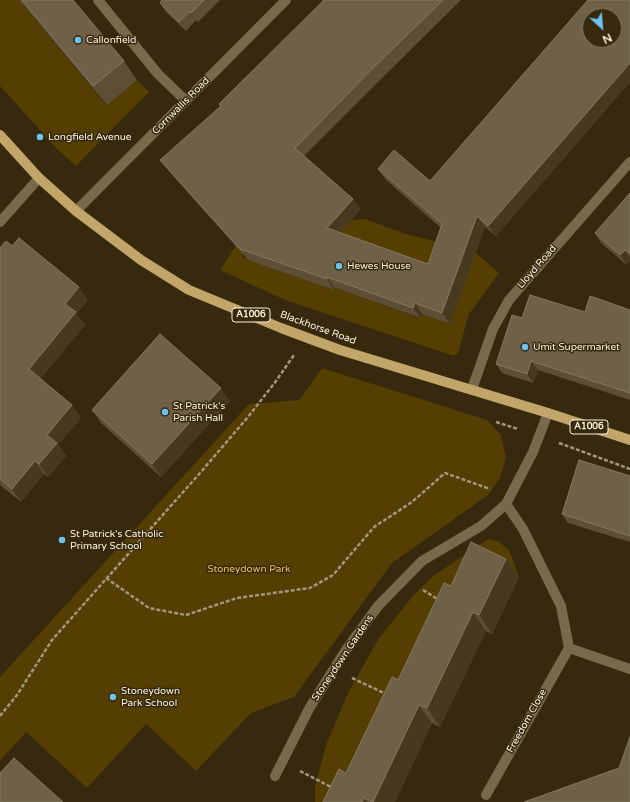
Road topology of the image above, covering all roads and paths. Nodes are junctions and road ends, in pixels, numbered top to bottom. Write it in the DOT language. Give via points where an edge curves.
graph roads {
  1 [pos="98,0"];
  2 [pos="286,0"];
  3 [pos="186,101"];
  4 [pos="0,135"];
  5 [pos="630,162"];
  6 [pos="39,178"];
  7 [pos="76,211"];
  8 [pos="0,222"];
  9 [pos="294,354"];
  10 [pos="472,389"];
  11 [pos="548,413"];
  12 [pos="630,440"];
  13 [pos="508,500"];
  14 [pos="106,578"];
  15 [pos="569,648"];
  16 [pos="334,669"];
  17 [pos="630,669"];
  18 [pos="386,694"];
  19 [pos="0,716"];
  20 [pos="282,762"];
  21 [pos="275,776"];
  22 [pos="335,789"];
  23 [pos="486,795"];
  1 -- 3 [label="street" via="158,74"];
  2 -- 3 [label="street, Cornwallis Road"];
  3 -- 7 [label="street, Cornwallis Road"];
  4 -- 6 [label="main road, Blackhorse Road / A1006"];
  5 -- 10 [label="street, Lloyd Road" via="509,300 493,329"];
  6 -- 7 [label="main road, Blackhorse Road / A1006"];
  6 -- 8 [label="street"];
  7 -- 10 [label="main road, Blackhorse Road / A1006" via="141,260 189,290 340,350"];
  9 -- 14 [label="path" via="248,417"];
  10 -- 11 [label="main road, Blackhorse Road / A1006"];
  11 -- 12 [label="main road, Blackhorse Road / A1006"];
  11 -- 13 [label="street, Stoneydown Gardens" via="533,452"];
  13 -- 14 [label="path" via="446,473 412,502 374,527 333,575 310,588 237,598 186,615 149,608"];
  13 -- 15 [label="street" via="561,606"];
  13 -- 16 [label="street, Stoneydown Gardens" via="481,526 422,561 378,606"];
  14 -- 19 [label="path" via="52,640 17,695"];
  15 -- 17 [label="street"];
  15 -- 23 [label="street, Freedom Close"];
  16 -- 18 [label="path"];
  16 -- 20 [label="street, Stoneydown Gardens" via="310,707"];
  20 -- 21 [label="street, Stoneydown Gardens"];
  20 -- 22 [label="path"];
}
